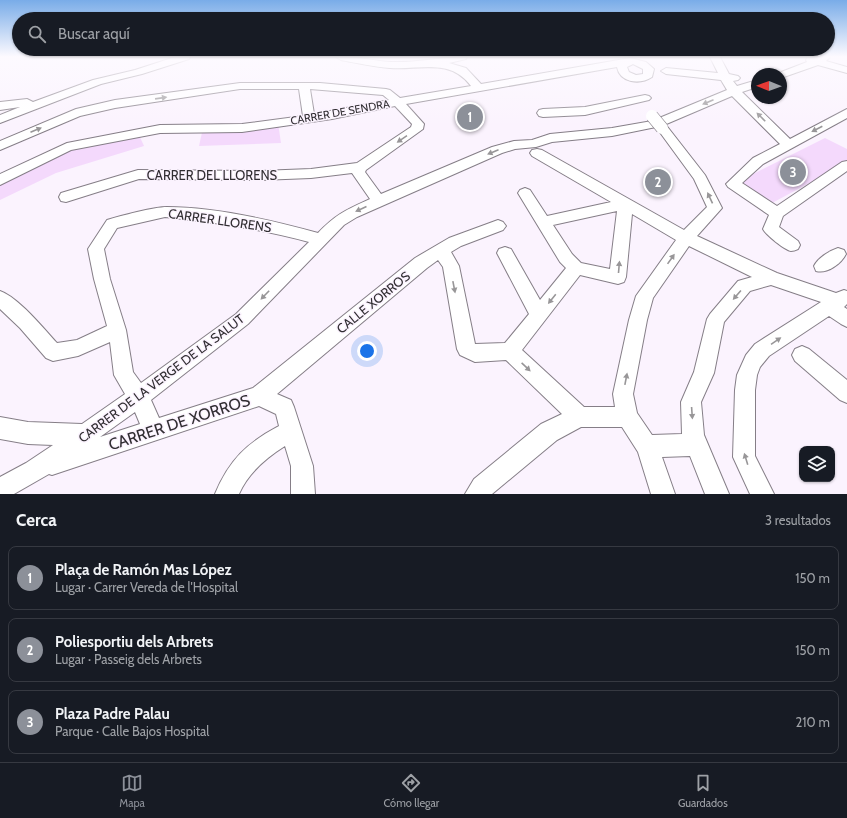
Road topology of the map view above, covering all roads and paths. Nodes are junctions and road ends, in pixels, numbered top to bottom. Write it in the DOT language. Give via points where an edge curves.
graph roads {
  1 [pos="105,80"];
  2 [pos="472,80"];
  3 [pos="524,80"];
  4 [pos="649,80"];
  5 [pos="727,80"];
  6 [pos="751,85"];
  7 [pos="304,86"];
  8 [pos="478,88"];
  9 [pos="734,91"];
  10 [pos="56,97"];
  11 [pos="645,98"];
  12 [pos="398,102"];
  13 [pos="0,106"];
  14 [pos="543,113"];
  15 [pos="847,113"];
  16 [pos="309,118"];
  17 [pos="0,119"];
  18 [pos="656,123"];
  19 [pos="788,144"];
  20 [pos="0,146"];
  21 [pos="540,148"];
  22 [pos="847,165"];
  23 [pos="361,167"];
  24 [pos="0,180"];
  25 [pos="524,193"];
  26 [pos="66,197"];
  27 [pos="379,202"];
  28 [pos="625,204"];
  29 [pos="777,213"];
  30 [pos="544,222"];
  31 [pos="498,226"];
  32 [pos="686,238"];
  33 [pos="320,239"];
  34 [pos="792,245"];
  35 [pos="440,251"];
  36 [pos="505,253"];
  37 [pos="838,254"];
  38 [pos="822,266"];
  39 [pos="576,268"];
  40 [pos="771,278"];
  41 [pos="0,298"];
  42 [pos="838,301"];
  43 [pos="539,315"];
  44 [pos="847,319"];
  45 [pos="116,330"];
  46 [pos="510,351"];
  47 [pos="802,355"];
  48 [pos="847,393"];
  49 [pos="259,396"];
  50 [pos="139,397"];
  51 [pos="580,417"];
  52 [pos="627,417"];
  53 [pos="0,428"];
  54 [pos="153,430"];
  55 [pos="291,431"];
  56 [pos="85,435"];
  57 [pos="696,445"];
  58 [pos="647,446"];
  59 [pos="34,471"];
  60 [pos="0,489"];
  61 [pos="227,494"];
  62 [pos="303,494"];
  63 [pos="477,494"];
  64 [pos="663,494"];
  65 [pos="717,494"];
  66 [pos="762,494"];
  1 -- 10 [label="street"];
  2 -- 8 [label="street"];
  3 -- 8 [label="street"];
  4 -- 11 [label="street"];
  5 -- 9 [label="street"];
  6 -- 9 [label="street, CARRER DE LA VERGE DE LA SALUT"];
  7 -- 12 [label="street, CARRER DE SENDRA" via="386,92"];
  7 -- 16 [label="street"];
  20 -- 7 [label="street, CARRER DE SENDRA, one-way" via="76,113 115,104 240,86"];
  8 -- 12 [label="street"];
  9 -- 18 [label="street, CARRER DE LA VERGE DE LA SALUT, one-way"];
  19 -- 9 [label="street, one-way"];
  10 -- 13 [label="street"];
  10 -- 17 [label="street"];
  11 -- 14 [label="street" via="585,111"];
  11 -- 18 [label="street"];
  12 -- 16 [label="street, CARRER DE SENDRA"];
  12 -- 23 [label="street, CARRER DEL LLORENS, one-way" via="418,124 418,129"];
  15 -- 19 [label="street, one-way"];
  16 -- 24 [label="street, CARRER DE SENDRA" via="242,128 160,129 67,147"];
  18 -- 21 [label="street, CARRER DE LA VERGE DE LA SALUT" via="587,134"];
  32 -- 18 [label="street, one-way" via="715,208 700,178"];
  19 -- 29 [label="street" via="758,161 733,184"];
  21 -- 27 [label="street, CARRER DE LA VERGE DE LA SALUT, one-way" via="514,145 497,150"];
  21 -- 28 [label="street" via="564,170"];
  22 -- 29 [label="street"];
  23 -- 26 [label="street, CARRER DEL LLORENS" via="315,174 265,176 145,174"];
  23 -- 27 [label="street" via="358,172 360,177"];
  25 -- 30 [label="street"];
  27 -- 33 [label="street, CARRER DE LA VERGE DE LA SALUT, one-way" via="346,217"];
  28 -- 30 [label="street"];
  28 -- 32 [label="street"];
  39 -- 28 [label="street, one-way" via="618,277"];
  29 -- 34 [label="street" via="771,229"];
  30 -- 39 [label="street" via="566,258"];
  31 -- 35 [label="street, CALLE XORROS" via="455,242"];
  32 -- 40 [label="street"];
  52 -- 32 [label="street, one-way" via="623,394 645,296"];
  33 -- 45 [label="street, CARRER LLORENS" via="224,219 165,212 112,224 96,249"];
  33 -- 50 [label="street, CARRER DE LA VERGE DE LA SALUT, one-way" via="242,319"];
  35 -- 46 [label="street, one-way" via="450,266 467,349 475,353"];
  35 -- 49 [label="street, CALLE XORROS" via="421,263"];
  36 -- 43 [label="street"];
  37 -- 38 [label="street"];
  39 -- 43 [label="street, one-way"];
  40 -- 42 [label="street"];
  40 -- 57 [label="street, one-way" via="744,286 716,319 704,373 691,402"];
  41 -- 45 [label="street" via="53,352 75,349"];
  42 -- 44 [label="street"];
  66 -- 42 [label="street, one-way" via="744,457 747,375 762,350"];
  43 -- 46 [label="street"];
  45 -- 50 [label="street, CARRER LLORENS" via="124,376"];
  46 -- 51 [label="street, one-way"];
  47 -- 48 [label="street"];
  49 -- 54 [label="street, CARRER DE XORROS"];
  49 -- 55 [label="street, CARRER DE XORROS" via="284,407"];
  50 -- 54 [label="street, CARRER LLORENS"];
  50 -- 56 [label="street, CARRER DE LA VERGE DE LA SALUT"];
  51 -- 52 [label="street"];
  51 -- 63 [label="street" via="549,432 482,486"];
  52 -- 58 [label="street"];
  53 -- 56 [label="street" via="28,433"];
  54 -- 59 [label="street, CARRER DE XORROS"];
  55 -- 61 [label="street" via="250,457 233,479"];
  55 -- 62 [label="street, CARRER DE XORROS" via="302,466"];
  56 -- 59 [label="street, CARRER DE LA VERGE DE LA SALUT"];
  57 -- 58 [label="street"];
  57 -- 65 [label="street"];
  58 -- 64 [label="street"];
  59 -- 60 [label="street"];
}
